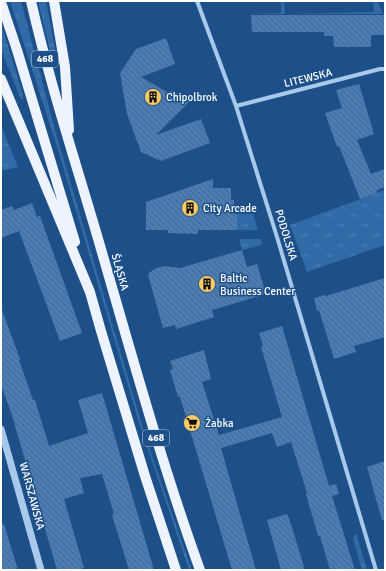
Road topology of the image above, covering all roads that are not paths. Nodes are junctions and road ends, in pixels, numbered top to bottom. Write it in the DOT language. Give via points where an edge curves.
graph roads {
  1 [pos="31,1"];
  2 [pos="54,1"];
  3 [pos="197,1"];
  4 [pos="1,2"];
  5 [pos="385,69"];
  6 [pos="1,79"];
  7 [pos="236,106"];
  8 [pos="70,148"];
  9 [pos="90,292"];
  10 [pos="1,429"];
  11 [pos="41,570"];
  12 [pos="176,570"];
  13 [pos="200,570"];
  14 [pos="376,570"];
  1 -- 8 [label="main road, ŚLĄSKA / 468"];
  2 -- 8 [label="main road" via="65,67"];
  3 -- 7 [label="street, PODOLSKA"];
  4 -- 9 [label="main road"];
  5 -- 7 [label="street, LITEWSKA"];
  6 -- 9 [label="main road, 468"];
  7 -- 14 [label="street, PODOLSKA"];
  8 -- 13 [label="main road, ŚLĄSKA / 468" via="151,421"];
  9 -- 12 [label="main road, 468"];
  10 -- 11 [label="street, WARSZAWSKA"];
}
